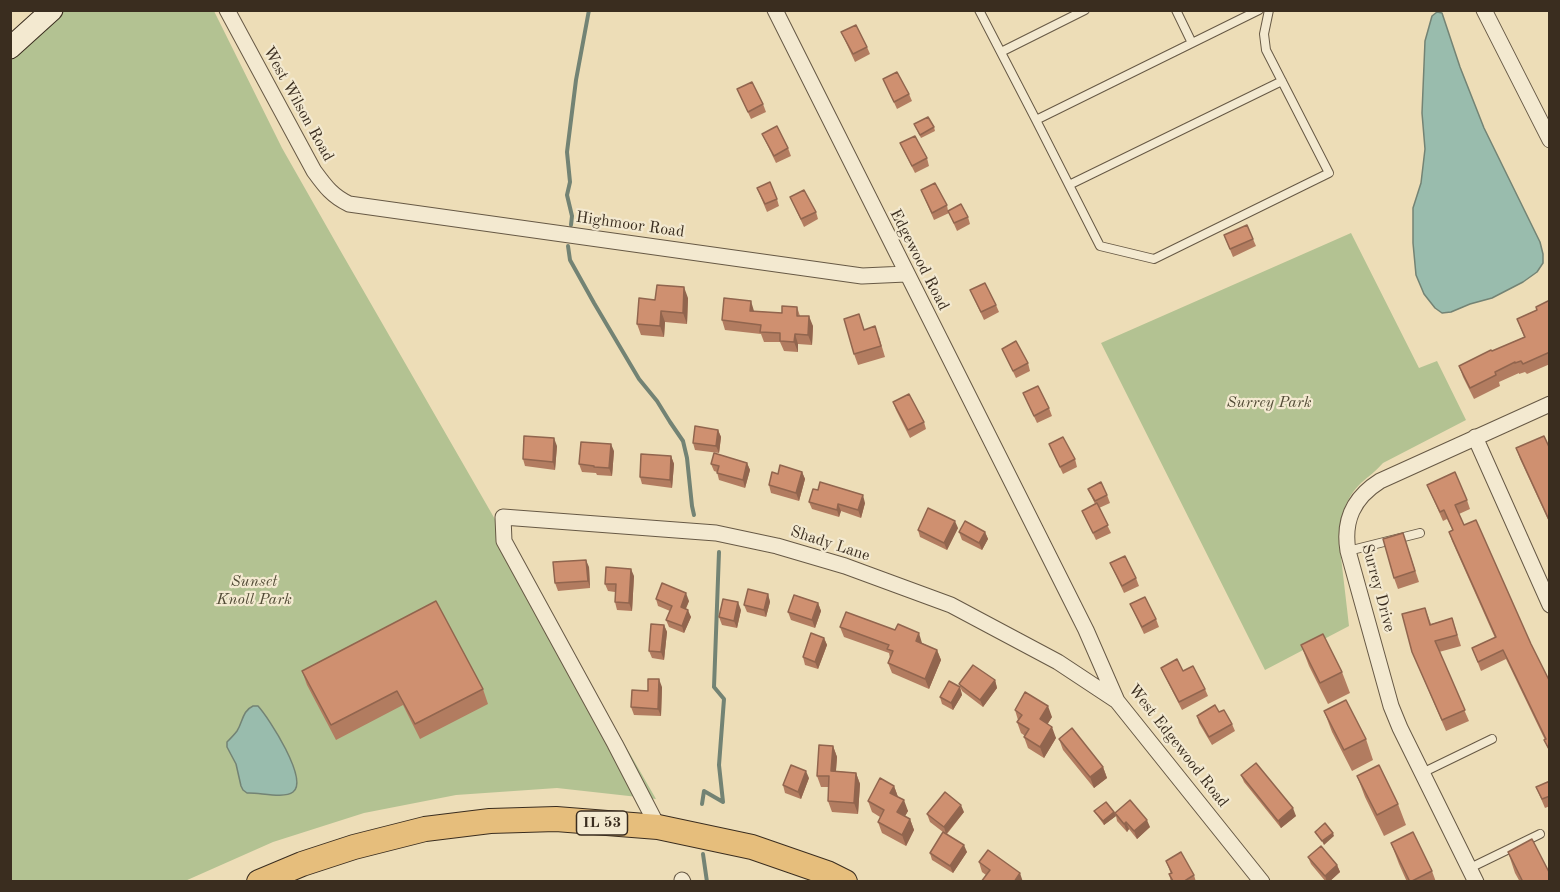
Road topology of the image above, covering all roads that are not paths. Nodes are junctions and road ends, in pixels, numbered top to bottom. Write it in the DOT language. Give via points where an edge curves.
graph roads {
  1 [pos="52,10"];
  2 [pos="227,10"];
  3 [pos="775,10"];
  4 [pos="979,10"];
  5 [pos="1085,10"];
  6 [pos="1176,10"];
  7 [pos="1259,10"];
  8 [pos="1269,10"];
  9 [pos="1484,10"];
  10 [pos="1192,43"];
  11 [pos="10,48"];
  12 [pos="1000,52"];
  13 [pos="1282,81"];
  14 [pos="1036,120"];
  15 [pos="1550,140"];
  16 [pos="1069,185"];
  17 [pos="349,204"];
  18 [pos="906,274"];
  19 [pos="1550,404"];
  20 [pos="1475,437"];
  21 [pos="1033,525"];
  22 [pos="1420,534"];
  23 [pos="1348,552"];
  24 [pos="1550,605"];
  25 [pos="1118,700"];
  26 [pos="1492,739"];
  27 [pos="1422,773"];
  28 [pos="658,827"];
  29 [pos="1539,834"];
  30 [pos="1473,875"];
  31 [pos="259,882"];
  32 [pos="845,882"];
  33 [pos="1262,882"];
  1 -- 11 [label="main road"];
  2 -- 17 [label="street, West Wilson Road" via="314,171 337,199"];
  3 -- 18 [label="street, Edgewood Road"];
  4 -- 12 [label="lane"];
  5 -- 12 [label="lane"];
  6 -- 10 [label="lane"];
  7 -- 10 [label="lane"];
  8 -- 13 [label="lane" via="1264,42"];
  9 -- 15 [label="street"];
  10 -- 14 [label="lane"];
  12 -- 14 [label="lane"];
  13 -- 16 [label="lane"];
  13 -- 16 [label="lane" via="1329,173 1154,259 1100,246"];
  14 -- 16 [label="lane"];
  17 -- 18 [label="street, Highmoor Road" via="862,276"];
  18 -- 21 [label="street, Edgewood Road"];
  19 -- 20 [label="street, Surrey Drive"];
  20 -- 23 [label="street, Surrey Drive" via="1371,486 1350,514"];
  20 -- 24 [label="street"];
  21 -- 25 [label="street, West Edgewood Road"];
  22 -- 23 [label="lane"];
  23 -- 27 [label="street, Surrey Drive" via="1391,706"];
  25 -- 28 [label="street, Shady Lane" via="1058,662 951,605 845,566 716,533 503,517 504,541"];
  25 -- 33 [label="street, West Edgewood Road"];
  26 -- 27 [label="lane"];
  27 -- 30 [label="street, Surrey Drive"];
  28 -- 31 [label="main road, IL 53" via="556,819 490,820 425,829 354,847"];
  28 -- 32 [label="main road, IL 53" via="752,847"];
  29 -- 30 [label="lane"];
}
